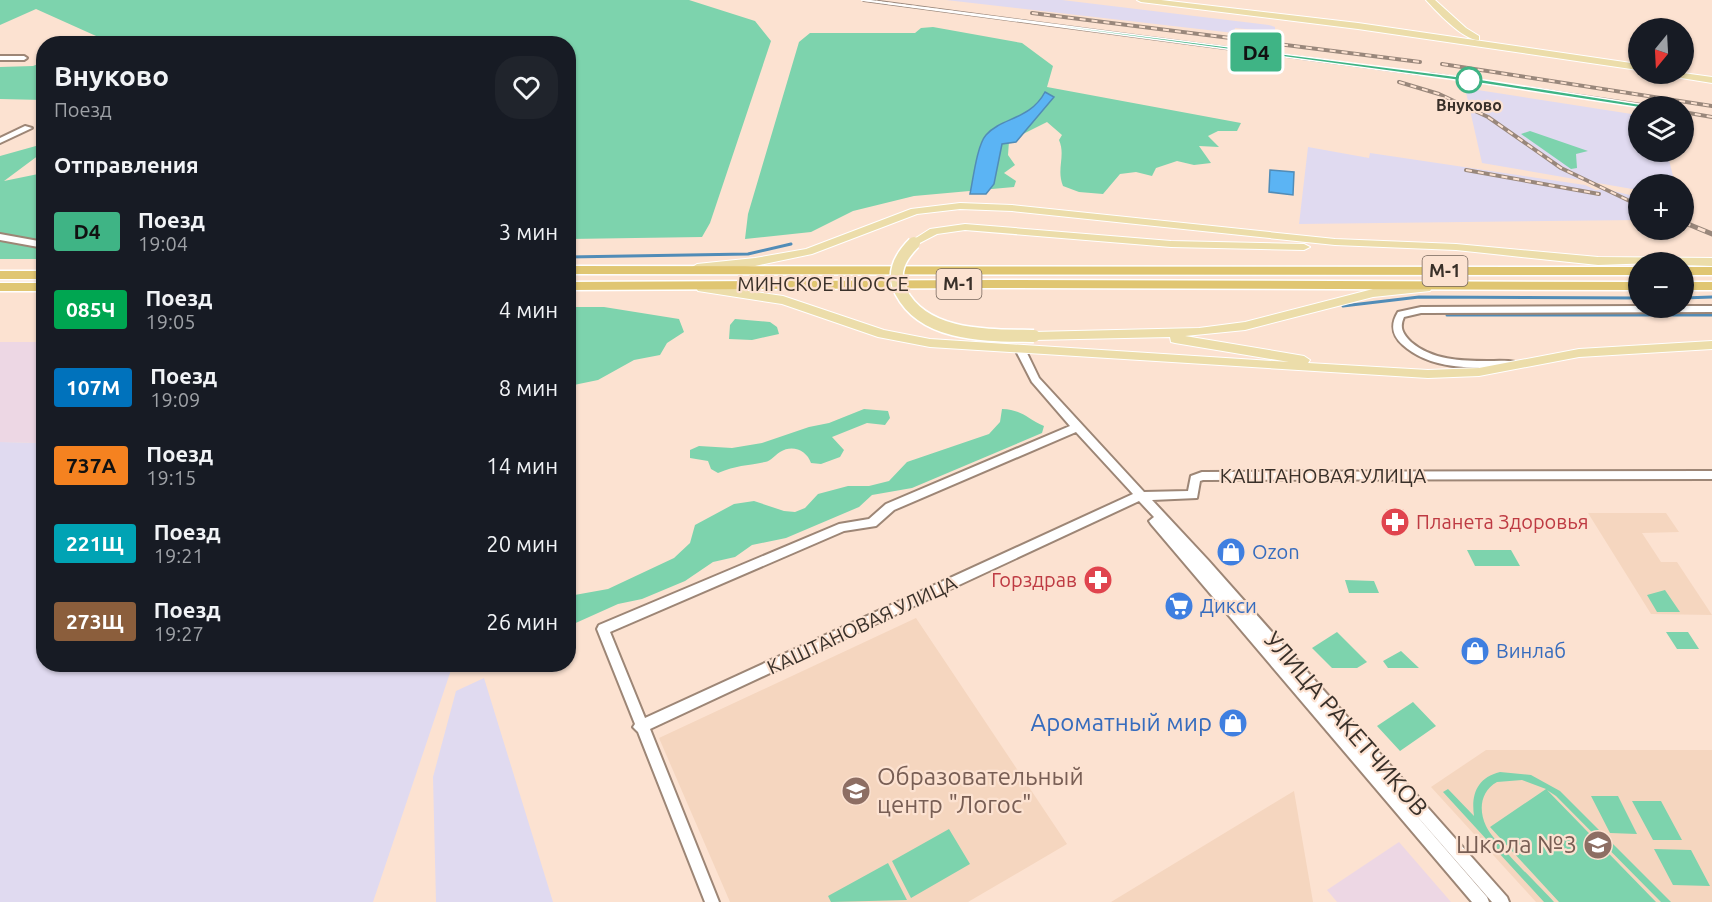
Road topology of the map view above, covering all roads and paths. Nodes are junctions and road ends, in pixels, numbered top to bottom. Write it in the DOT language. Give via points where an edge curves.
graph roads {
  1 [pos="1141,0"];
  2 [pos="1433,2"];
  3 [pos="1459,36"];
  4 [pos="0,58"];
  5 [pos="24,58"];
  6 [pos="1628,61"];
  7 [pos="1628,65"];
  8 [pos="1694,72"];
  9 [pos="1712,75"];
  10 [pos="1694,78"];
  11 [pos="1712,82"];
  12 [pos="28,128"];
  13 [pos="0,141"];
  14 [pos="0,237"];
  15 [pos="36,244"];
  16 [pos="1398,246"];
  17 [pos="1474,249"];
  18 [pos="1712,262"];
  19 [pos="684,269"];
  20 [pos="1628,269"];
  21 [pos="576,270"];
  22 [pos="1628,270"];
  23 [pos="1694,271"];
  24 [pos="1712,271"];
  25 [pos="0,275"];
  26 [pos="36,275"];
  27 [pos="661,285"];
  28 [pos="1464,285"];
  29 [pos="576,286"];
  30 [pos="1628,286"];
  31 [pos="1694,286"];
  32 [pos="1712,286"];
  33 [pos="0,287"];
  34 [pos="36,287"];
  35 [pos="1712,309"];
  36 [pos="1134,336"];
  37 [pos="1712,345"];
  38 [pos="1021,351"];
  39 [pos="1524,364"];
  40 [pos="1392,373"];
  41 [pos="1077,427"];
  42 [pos="1712,475"];
  43 [pos="1139,496"];
  44 [pos="640,727"];
  45 [pos="712,902"];
  46 [pos="1482,902"];
  47 [pos="1502,902"];
  1 -- 3 [label="main road"];
  2 -- 3 [label="main road"];
  3 -- 6 [label="main road"];
  3 -- 7 [label="main road"];
  4 -- 5 [label="street"];
  8 -- 9 [label="main road"];
  10 -- 11 [label="main road"];
  12 -- 13 [label="street"];
  14 -- 15 [label="street"];
  16 -- 17 [label="main road"];
  16 -- 19 [label="main road" via="960,206 904,214 800,254"];
  16 -- 36 [label="main road, bridge" via="1171,244 965,227 934,231 914,243 899,260 896,281 903,297 927,320 958,331"];
  17 -- 18 [label="main road" via="1598,261"];
  17 -- 20 [label="main road"];
  19 -- 21 [label="highway, МИНСКОЕ ШОССЕ / М-1"];
  19 -- 22 [label="highway, МИНСКОЕ ШОССЕ / М-1"];
  23 -- 24 [label="highway"];
  25 -- 26 [label="highway"];
  27 -- 28 [label="highway, МИНСКОЕ ШОССЕ / М-1"];
  27 -- 29 [label="highway, МИНСКОЕ ШОССЕ / М-1"];
  27 -- 38 [label="main road" via="728,290 783,300 906,340"];
  28 -- 30 [label="highway, М-1"];
  28 -- 36 [label="main road" via="1373,292 1245,326"];
  31 -- 32 [label="highway"];
  33 -- 34 [label="highway"];
  35 -- 39 [label="street" via="1421,310 1401,314 1397,320 1399,336 1429,357 1468,364"];
  36 -- 40 [label="main road" via="1197,342"];
  37 -- 39 [label="main road" via="1620,348"];
  38 -- 40 [label="main road"];
  38 -- 41 [label="street, УЛИЦА РАКЕТЧИКОВ" via="1035,380"];
  39 -- 40 [label="main road" via="1479,372"];
  41 -- 43 [label="street, УЛИЦА РАКЕТЧИКОВ"];
  41 -- 44 [label="street" via="890,507 872,523 843,527 603,629"];
  42 -- 43 [label="street, КАШТАНОВАЯ УЛИЦА" via="1202,476 1195,479 1193,495"];
  43 -- 44 [label="street, КАШТАНОВАЯ УЛИЦА"];
  43 -- 46 [label="street, УЛИЦА РАКЕТЧИКОВ" via="1156,523"];
  43 -- 47 [label="street, УЛИЦА РАКЕТЧИКОВ" via="1204,563"];
  44 -- 45 [label="street"];
}
